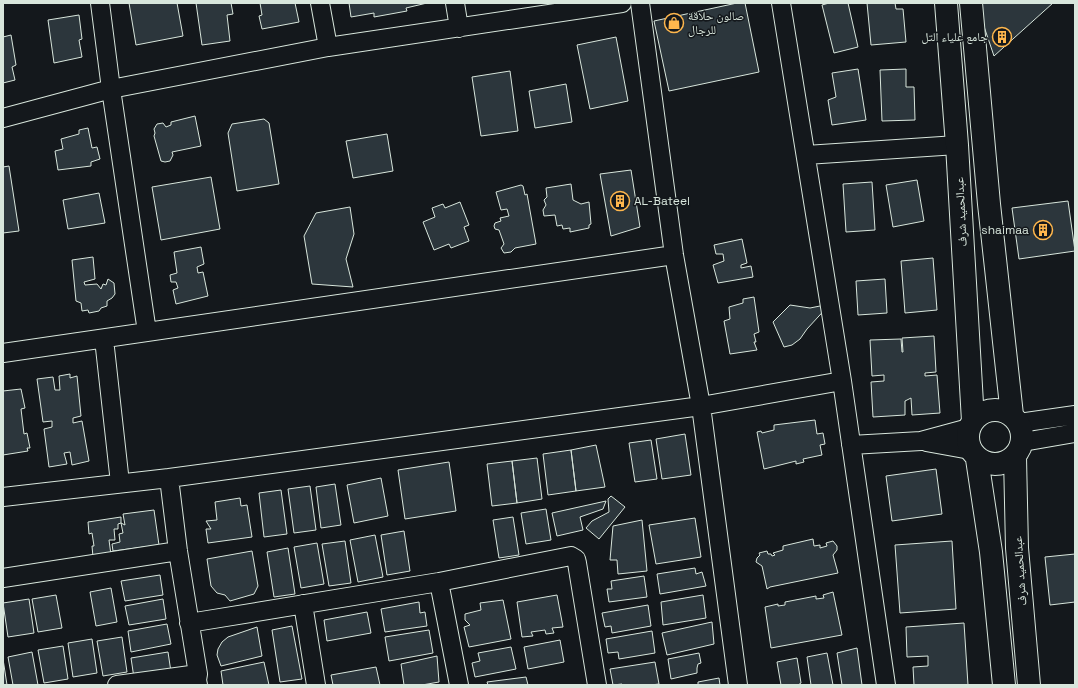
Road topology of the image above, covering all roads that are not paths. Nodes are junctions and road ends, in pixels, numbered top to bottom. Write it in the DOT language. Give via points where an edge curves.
graph roads {
  1 [pos="100,3"];
  2 [pos="320,3"];
  3 [pos="455,3"];
  4 [pos="622,3"];
  5 [pos="640,3"];
  6 [pos="781,3"];
  7 [pos="946,3"];
  8 [pos="971,3"];
  9 [pos="459,28"];
  10 [pos="328,47"];
  11 [pos="111,90"];
  12 [pos="3,118"];
  13 [pos="957,145"];
  14 [pos="806,155"];
  15 [pos="674,255"];
  16 [pos="147,332"];
  17 [pos="104,338"];
  18 [pos="3,353"];
  19 [pos="842,381"];
  20 [pos="701,406"];
  21 [pos="1075,415"];
  22 [pos="971,425"];
  23 [pos="1075,433"];
  24 [pos="1017,434"];
  25 [pos="921,441"];
  26 [pos="851,445"];
  27 [pos="974,454"];
  28 [pos="169,478"];
  29 [pos="120,483"];
  30 [pos="3,497"];
  31 [pos="178,552"];
  32 [pos="3,578"];
  33 [pos="439,582"];
  34 [pos="303,604"];
  35 [pos="189,623"];
  36 [pos="198,679"];
  37 [pos="117,685"];
  38 [pos="316,685"];
  39 [pos="459,685"];
  40 [pos="597,685"];
  41 [pos="738,685"];
  42 [pos="886,685"];
  43 [pos="1004,685"];
  44 [pos="1029,685"];
  1 -- 11 [label="street"];
  2 -- 10 [label="street"];
  3 -- 9 [label="street"];
  4 -- 9 [label="street"];
  5 -- 15 [label="street"];
  6 -- 14 [label="street"];
  7 -- 13 [label="main road, عبدالحميد شرف"];
  8 -- 24 [label="main road, عبدالحميد شرف" via="989,204"];
  9 -- 10 [label="street"];
  10 -- 11 [label="street"];
  11 -- 12 [label="street"];
  11 -- 16 [label="street"];
  13 -- 14 [label="street"];
  13 -- 22 [label="main road, عبدالحميد شرف"];
  14 -- 19 [label="street"];
  15 -- 16 [label="street"];
  15 -- 20 [label="street"];
  16 -- 17 [label="street"];
  17 -- 18 [label="street"];
  17 -- 29 [label="street"];
  19 -- 20 [label="street"];
  19 -- 26 [label="street"];
  20 -- 28 [label="street"];
  20 -- 41 [label="street"];
  21 -- 24 [label="street"];
  22 -- 24 [label="main road" via="981,414 991,410 1002,410"];
  22 -- 25 [label="street"];
  22 -- 27 [label="main road" via="968,439"];
  23 -- 24 [label="street"];
  24 -- 27 [label="main road" via="1008,462 992,465 984,463"];
  24 -- 44 [label="main road, عبدالحميد شرف" via="1017,548"];
  25 -- 26 [label="street"];
  25 -- 27 [label="street"];
  26 -- 42 [label="street"];
  27 -- 43 [label="main road" via="991,552"];
  28 -- 29 [label="street"];
  28 -- 31 [label="street"];
  29 -- 30 [label="street"];
  31 -- 32 [label="street"];
  31 -- 35 [label="street"];
  33 -- 34 [label="street"];
  33 -- 39 [label="street"];
  33 -- 40 [label="street" via="571,556 577,563"];
  34 -- 35 [label="street"];
  34 -- 38 [label="street"];
  35 -- 36 [label="street"];
  36 -- 37 [label="street"];
}
